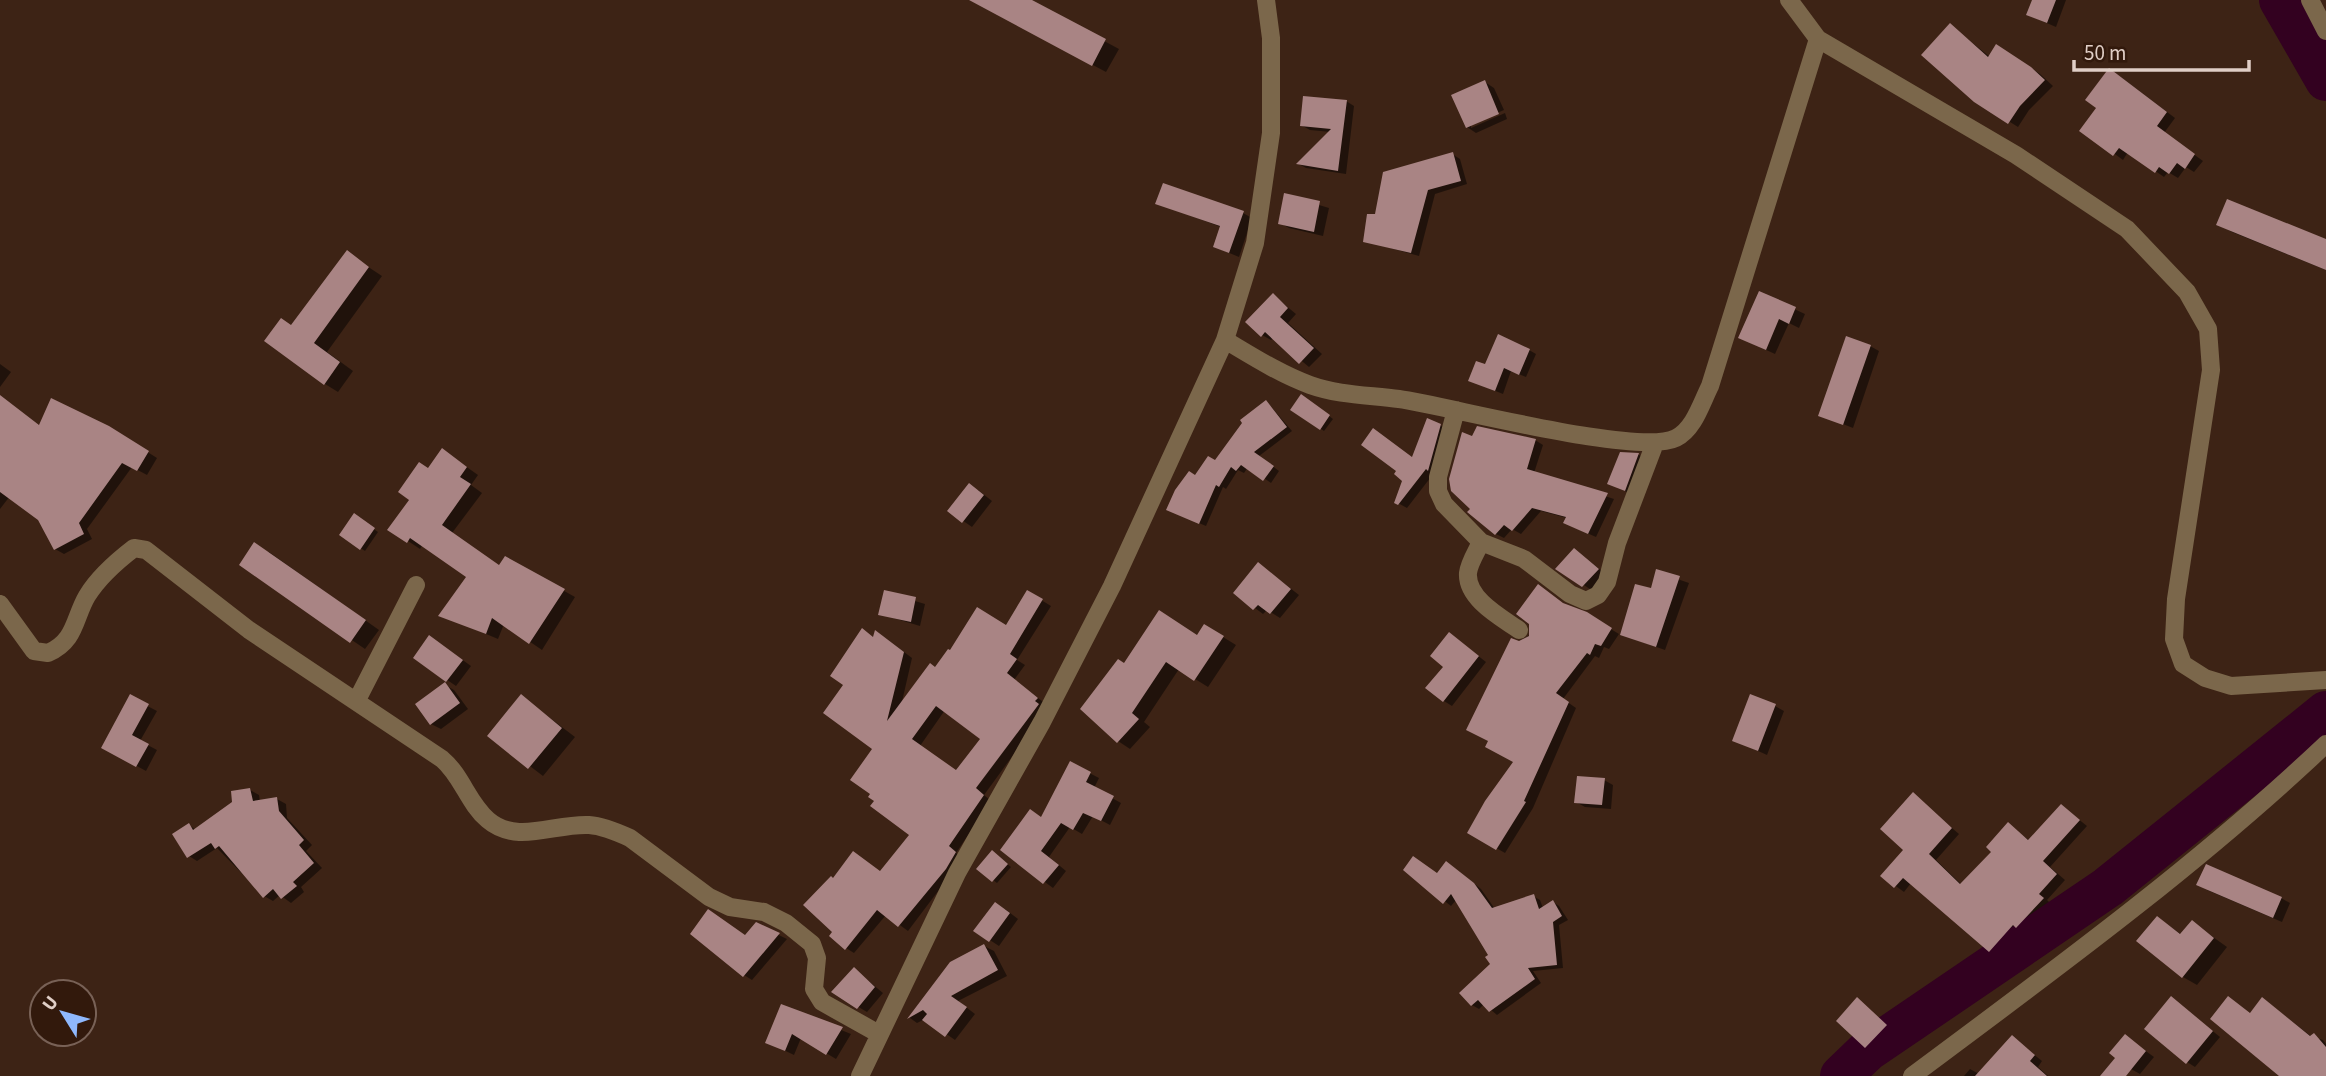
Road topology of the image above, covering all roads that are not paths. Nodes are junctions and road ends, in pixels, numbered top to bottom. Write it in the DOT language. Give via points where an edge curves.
graph roads {
  1 [pos="1266,0"];
  2 [pos="1789,0"];
  3 [pos="2309,0"];
  4 [pos="2326,32"];
  5 [pos="1818,39"];
  6 [pos="1225,340"];
  7 [pos="1456,410"];
  8 [pos="1655,443"];
  9 [pos="1481,542"];
  10 [pos="416,585"];
  11 [pos="0,604"];
  12 [pos="1519,630"];
  13 [pos="2326,680"];
  14 [pos="357,699"];
  15 [pos="2326,744"];
  16 [pos="879,1034"];
  17 [pos="860,1076"];
  18 [pos="1912,1076"];
  1 -- 6 [label="street" via="1271,38 1271,133 1255,243"];
  2 -- 5 [label="street"];
  3 -- 4 [label="street"];
  5 -- 8 [label="street" via="1710,386 1687,432"];
  5 -- 13 [label="street" via="2070,189 2127,229 2187,292 2208,329 2211,370 2174,639 2183,664 2205,678 2231,686"];
  6 -- 7 [label="street" via="1310,385"];
  6 -- 16 [label="street" via="1112,586 1042,723 957,873"];
  7 -- 8 [label="street" via="1494,421"];
  7 -- 9 [label="street" via="1438,491 1455,518"];
  8 -- 9 [label="street" via="1616,543 1608,582 1598,595 1586,601 1570,594 1524,559"];
  9 -- 12 [label="street" via="1468,573 1470,584 1478,598"];
  10 -- 14 [label="street"];
  11 -- 14 [label="street" via="34,651 48,653 69,638 101,578 128,552 139,548 249,630"];
  14 -- 16 [label="street" via="450,766 477,808 499,827 527,832 584,825 616,831 715,901 777,917 811,944 817,958 814,989 822,1002"];
  15 -- 18 [label="street" via="2145,898"];
  16 -- 17 [label="street"];
}
